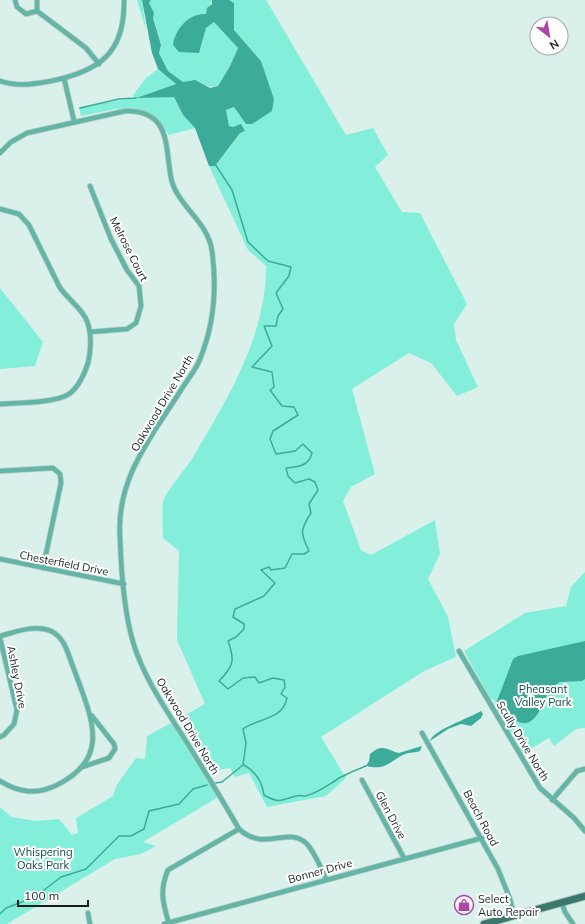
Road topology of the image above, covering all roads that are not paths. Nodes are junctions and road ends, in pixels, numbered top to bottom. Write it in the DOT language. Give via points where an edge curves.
graph roads {
  1 [pos="14,0"];
  2 [pos="37,0"];
  3 [pos="124,0"];
  4 [pos="37,10"];
  5 [pos="99,64"];
  6 [pos="64,78"];
  7 [pos="0,81"];
  8 [pos="74,121"];
  9 [pos="0,153"];
  10 [pos="90,186"];
  11 [pos="0,209"];
  12 [pos="90,332"];
  13 [pos="0,404"];
  14 [pos="0,471"];
  15 [pos="0,559"];
  16 [pos="43,568"];
  17 [pos="124,584"];
  18 [pos="0,637"];
  19 [pos="458,651"];
  20 [pos="91,715"];
  21 [pos="422,733"];
  22 [pos="0,737"];
  23 [pos="82,767"];
  24 [pos="585,769"];
  25 [pos="362,780"];
  26 [pos="0,781"];
  27 [pos="552,800"];
  28 [pos="239,829"];
  29 [pos="585,831"];
  30 [pos="482,838"];
  31 [pos="404,858"];
  32 [pos="326,879"];
  33 [pos="585,896"];
  34 [pos="562,903"];
  35 [pos="88,913"];
  36 [pos="514,916"];
  37 [pos="90,924"];
  38 [pos="168,924"];
  39 [pos="484,924"];
  40 [pos="573,924"];
  1 -- 4 [label="street" via="26,14"];
  2 -- 4 [label="street"];
  3 -- 5 [label="street" via="123,27 116,43"];
  4 -- 5 [label="street" via="86,48"];
  5 -- 6 [label="street" via="78,75"];
  6 -- 7 [label="street" via="27,86"];
  6 -- 8 [label="street"];
  8 -- 9 [label="street" via="27,133 10,142"];
  8 -- 17 [label="street, Oakwood Drive North" via="130,111 150,117 159,125 166,136 174,187 203,227 212,251 214,305 199,361 145,444 130,477 121,508 119,534"];
  10 -- 12 [label="street, Melrose Court" via="111,239 127,270 140,286 140,306 136,323 127,329"];
  11 -- 12 [label="street" via="19,214 29,226 59,286 87,320"];
  12 -- 13 [label="street" via="90,356 83,378 69,394 49,400"];
  14 -- 16 [label="street" via="53,468 60,474 61,483"];
  15 -- 16 [label="street, Chesterfield Drive"];
  16 -- 17 [label="street, Chesterfield Drive"];
  17 -- 28 [label="street, Oakwood Drive North" via="133,643 147,677"];
  18 -- 20 [label="street" via="36,628 51,631 63,641"];
  18 -- 22 [label="street, Ashley Drive" via="17,710 14,724"];
  19 -- 27 [label="street, Scully Drive North" via="533,777"];
  20 -- 23 [label="street" via="94,741 89,758"];
  20 -- 23 [label="street" via="114,744 115,749 109,758"];
  21 -- 30 [label="street, Beach Road"];
  23 -- 26 [label="street" via="66,781 47,790 28,793 14,790"];
  24 -- 27 [label="street" via="578,771"];
  25 -- 31 [label="street, Glen Drive"];
  27 -- 29 [label="street, Scully Drive North"];
  28 -- 32 [label="street" via="257,840 294,836 307,844"];
  28 -- 38 [label="street" via="168,870 163,882 162,895"];
  30 -- 31 [label="street, Bonner Drive"];
  30 -- 36 [label="street, Beach Road" via="498,869"];
  31 -- 32 [label="street, Bonner Drive"];
  32 -- 38 [label="street, Bonner Drive"];
  33 -- 34 [label="main road"];
  34 -- 36 [label="main road"];
  34 -- 40 [label="street"];
  35 -- 37 [label="street"];
  36 -- 39 [label="main road"];
}
